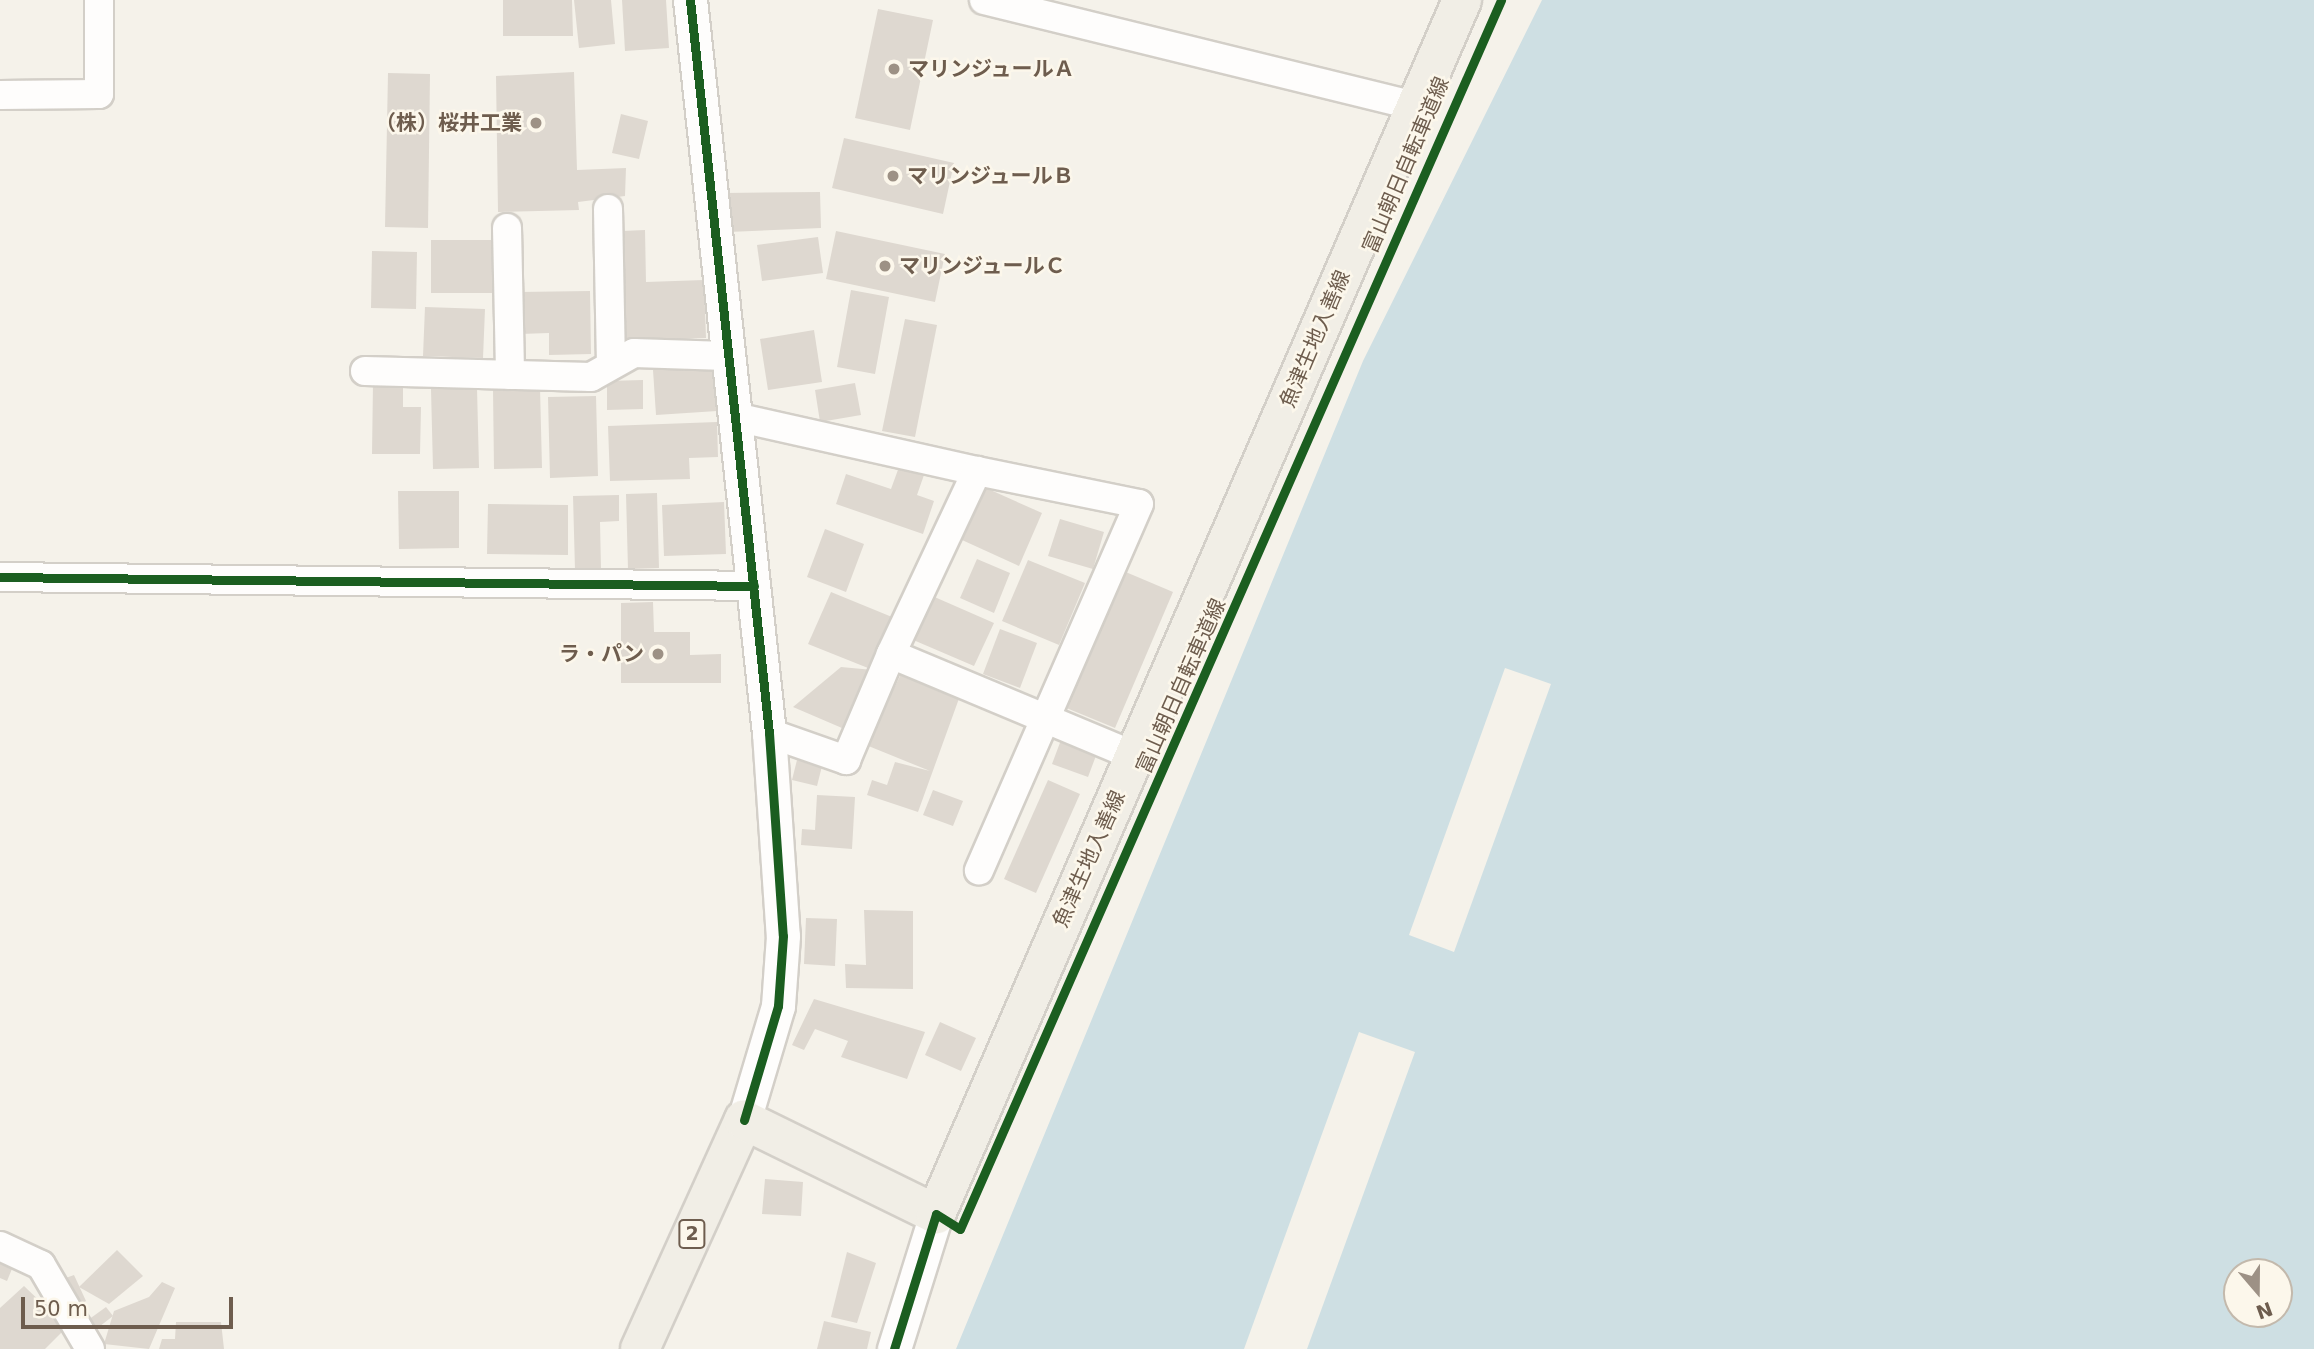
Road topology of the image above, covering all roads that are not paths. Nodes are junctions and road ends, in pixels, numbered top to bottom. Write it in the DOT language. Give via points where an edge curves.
graph roads {
  1 [pos="99,0"];
  2 [pos="690,0"];
  3 [pos="984,0"];
  4 [pos="1462,0"];
  5 [pos="0,95"];
  6 [pos="1414,106"];
  7 [pos="608,209"];
  8 [pos="507,228"];
  9 [pos="726,356"];
  10 [pos="611,363"];
  11 [pos="365,371"];
  12 [pos="510,375"];
  13 [pos="734,417"];
  14 [pos="977,471"];
  15 [pos="0,577"];
  16 [pos="754,586"];
  17 [pos="891,654"];
  18 [pos="1045,718"];
  19 [pos="769,733"];
  20 [pos="1135,755"];
  21 [pos="979,871"];
  22 [pos="744,1120"];
  23 [pos="936,1214"];
  24 [pos="0,1246"];
  25 [pos="90,1349"];
  26 [pos="640,1349"];
  27 [pos="894,1349"];
  1 -- 5 [label="street" via="99,94"];
  2 -- 9 [label="street"];
  3 -- 6 [label="street"];
  4 -- 6 [label="main road, 魚津生地入善線"];
  6 -- 20 [label="main road, 魚津生地入善線"];
  7 -- 10 [label="street"];
  8 -- 12 [label="street"];
  9 -- 10 [label="street" via="634,352"];
  9 -- 13 [label="street"];
  10 -- 12 [label="street" via="591,377"];
  11 -- 12 [label="street"];
  13 -- 14 [label="street"];
  13 -- 16 [label="street"];
  14 -- 17 [label="street"];
  14 -- 18 [label="street" via="1139,504"];
  15 -- 16 [label="street"];
  16 -- 19 [label="street"];
  17 -- 18 [label="street"];
  17 -- 19 [label="street" via="846,760"];
  18 -- 20 [label="street"];
  18 -- 21 [label="street"];
  19 -- 22 [label="street" via="783,936 778,1006"];
  20 -- 23 [label="main road, 魚津生地入善線"];
  22 -- 23 [label="main road"];
  22 -- 26 [label="main road, 2"];
  23 -- 27 [label="street"];
  24 -- 25 [label="street" via="41,1265"];
}
